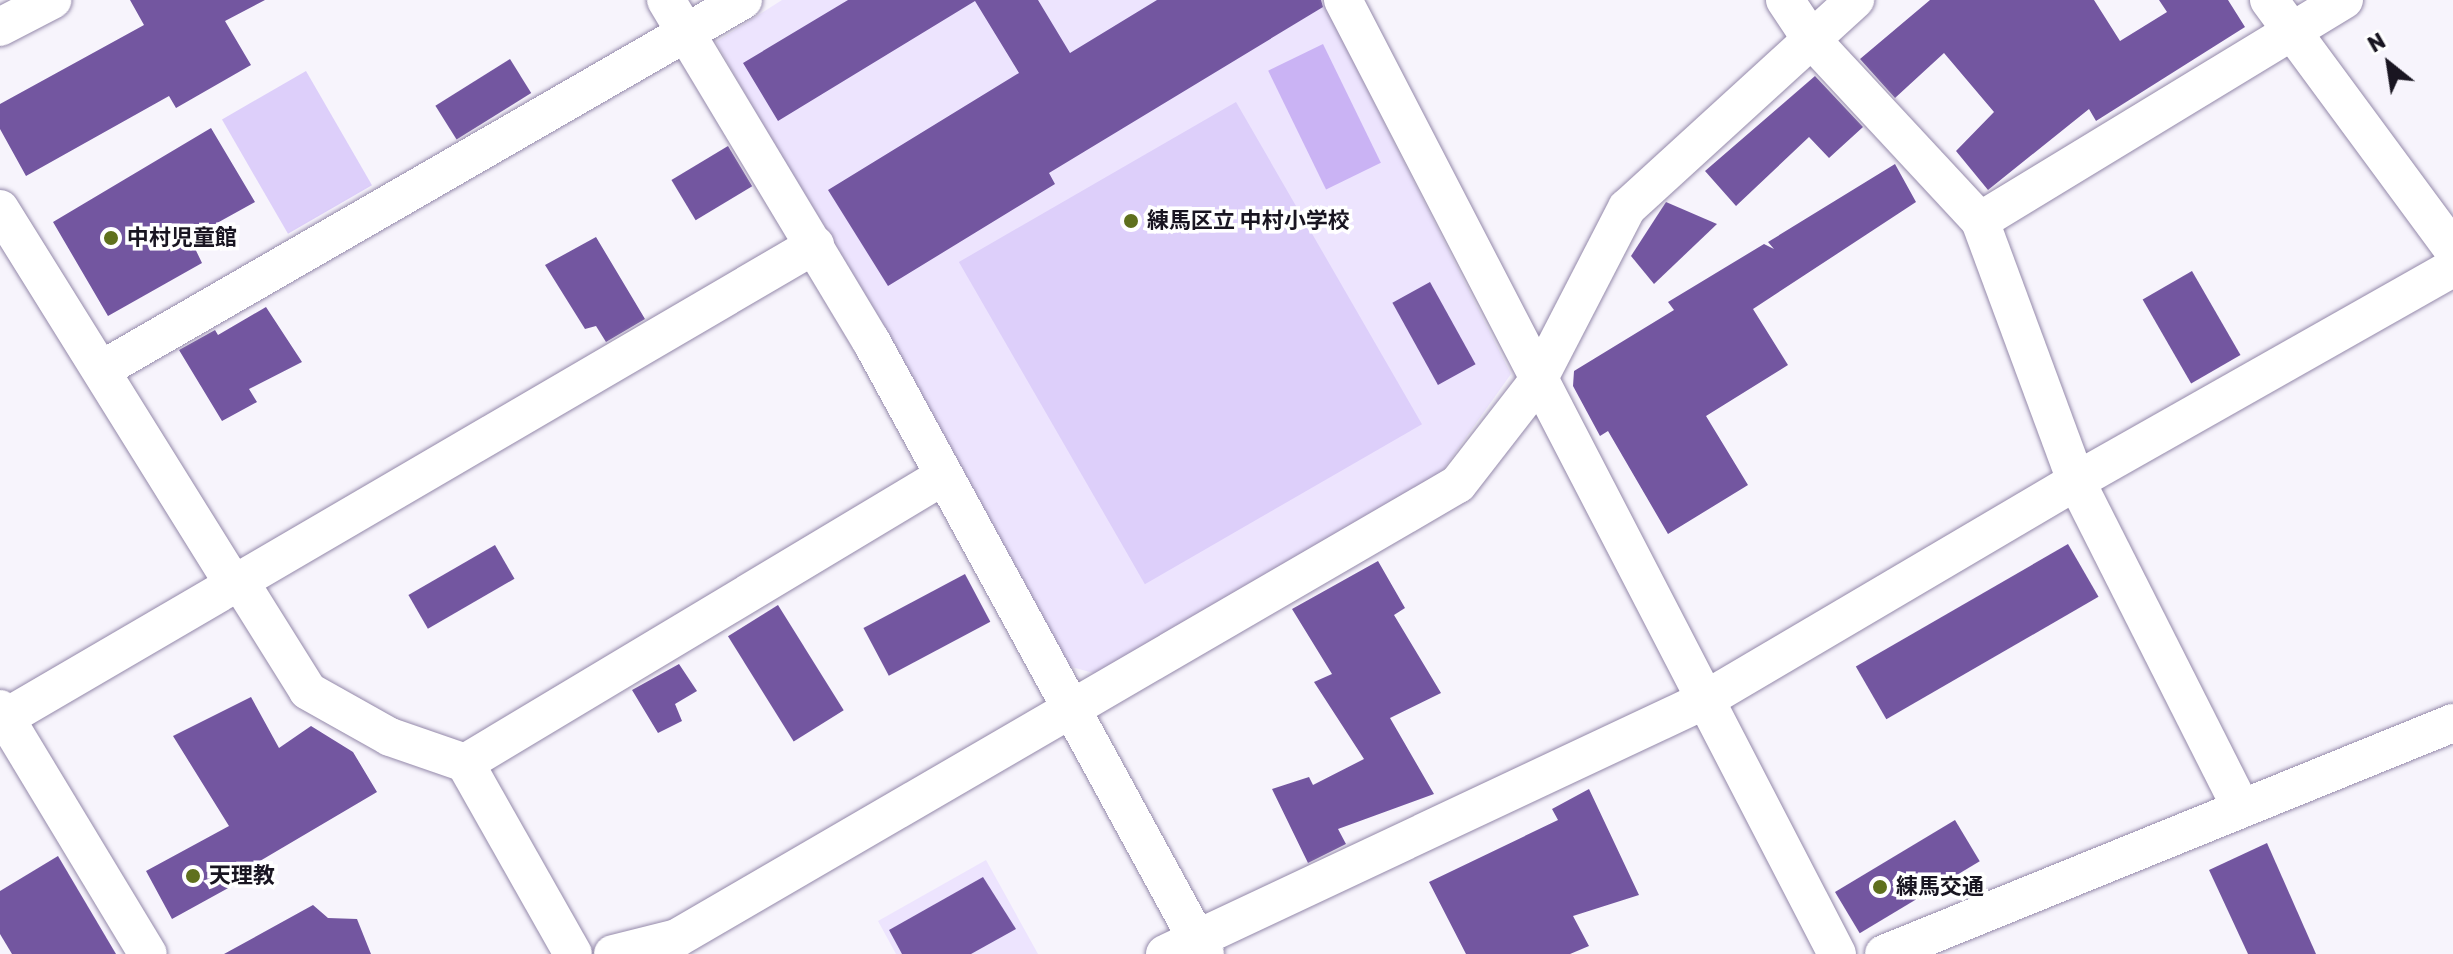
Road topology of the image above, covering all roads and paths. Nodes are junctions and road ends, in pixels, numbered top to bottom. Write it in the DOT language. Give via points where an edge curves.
graph roads {
  1 [pos="52,0"];
  2 [pos="666,0"];
  3 [pos="743,0"];
  4 [pos="1343,0"];
  5 [pos="1785,0"];
  6 [pos="1855,0"];
  7 [pos="2269,0"];
  8 [pos="2344,0"];
  9 [pos="0,27"];
  10 [pos="2293,32"];
  11 [pos="688,35"];
  12 [pos="1811,39"];
  13 [pos="0,209"];
  14 [pos="1980,221"];
  15 [pos="815,245"];
  16 [pos="2453,250"];
  17 [pos="2453,268"];
  18 [pos="101,370"];
  19 [pos="1537,382"];
  20 [pos="942,477"];
  21 [pos="2076,481"];
  22 [pos="240,582"];
  23 [pos="1703,701"];
  24 [pos="1073,704"];
  25 [pos="2,716"];
  26 [pos="2453,723"];
  27 [pos="465,763"];
  28 [pos="2241,808"];
  29 [pos="1189,948"];
  30 [pos="148,954"];
  31 [pos="573,954"];
  32 [pos="613,954"];
  33 [pos="1837,954"];
  34 [pos="1884,954"];
  1 -- 9 [label="street"];
  2 -- 11 [label="street"];
  3 -- 11 [label="street"];
  4 -- 19 [label="street"];
  5 -- 12 [label="street"];
  6 -- 12 [label="street"];
  7 -- 10 [label="street"];
  8 -- 10 [label="street"];
  10 -- 14 [label="street"];
  10 -- 16 [label="street"];
  11 -- 15 [label="street"];
  11 -- 18 [label="street"];
  12 -- 14 [label="street"];
  12 -- 19 [label="street" via="1627,208"];
  13 -- 18 [label="street"];
  14 -- 21 [label="street"];
  15 -- 20 [label="street"];
  15 -- 22 [label="street"];
  17 -- 21 [label="street"];
  18 -- 22 [label="street" via="227,573"];
  19 -- 23 [label="street"];
  19 -- 24 [label="street" via="1458,484"];
  20 -- 24 [label="street"];
  20 -- 27 [label="street"];
  21 -- 23 [label="street"];
  21 -- 28 [label="street"];
  22 -- 25 [label="street"];
  22 -- 27 [label="street" via="308,691 390,737"];
  23 -- 29 [label="street"];
  23 -- 33 [label="street"];
  24 -- 29 [label="street"];
  24 -- 32 [label="street" via="677,938"];
  25 -- 30 [label="street"];
  26 -- 28 [label="street"];
  27 -- 31 [label="street"];
  28 -- 34 [label="street"];
}
